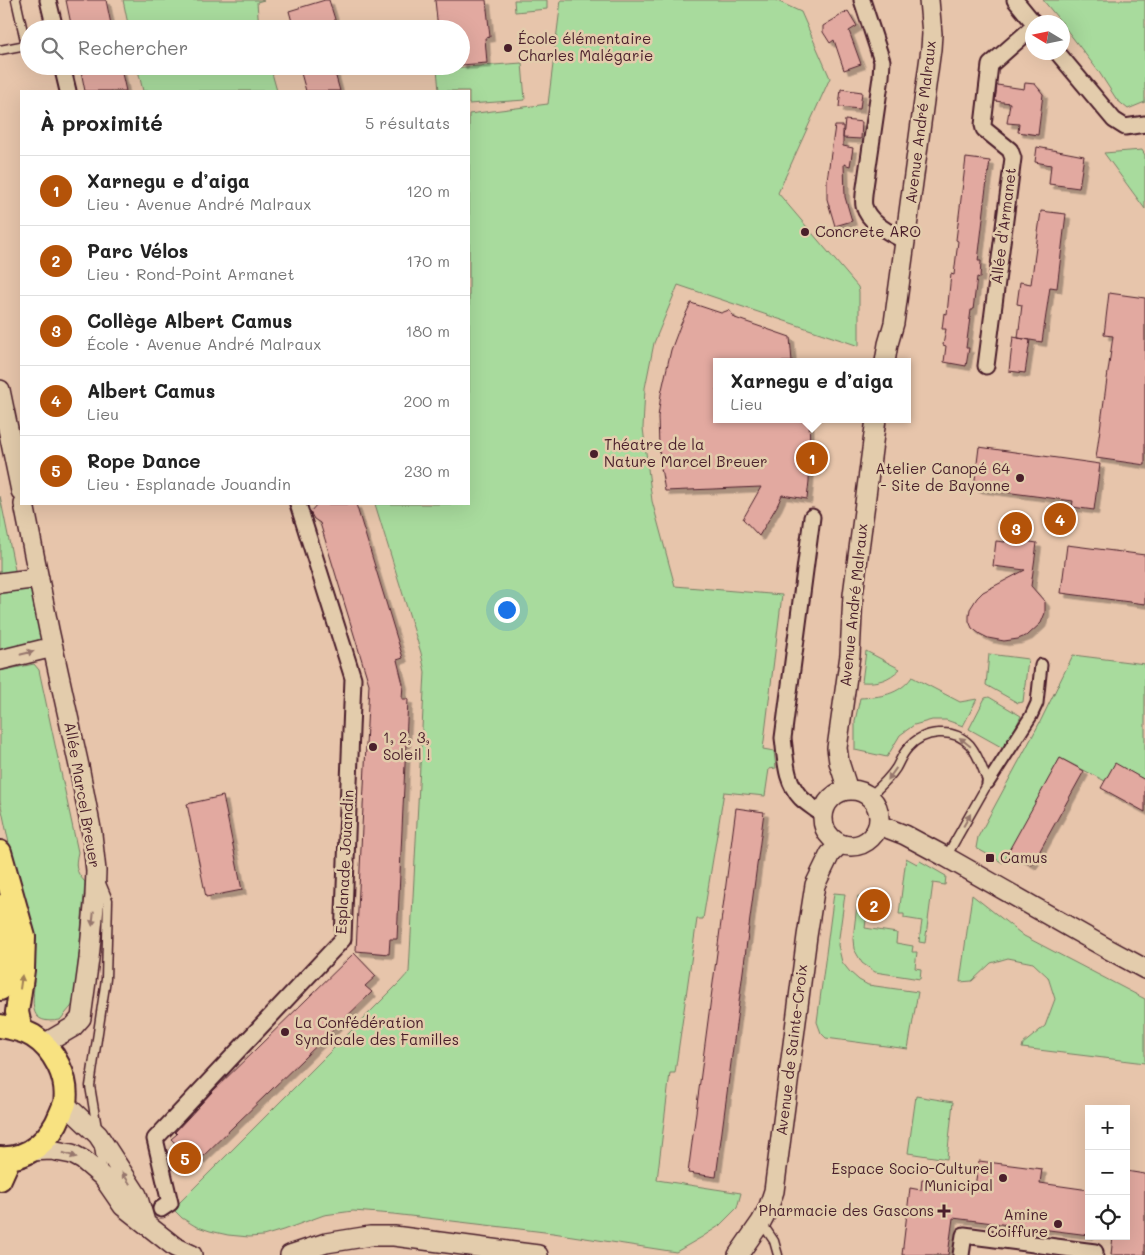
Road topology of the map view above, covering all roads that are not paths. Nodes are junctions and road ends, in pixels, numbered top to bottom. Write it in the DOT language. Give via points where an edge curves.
graph roads {
  1 [pos="16,0"];
  2 [pos="48,0"];
  3 [pos="862,0"];
  4 [pos="929,0"];
  5 [pos="1015,0"];
  6 [pos="1027,15"];
  7 [pos="20,20"];
  8 [pos="52,20"];
  9 [pos="1025,34"];
  10 [pos="20,46"];
  11 [pos="0,50"];
  12 [pos="1064,60"];
  13 [pos="64,75"];
  14 [pos="68,90"];
  15 [pos="1145,124"];
  16 [pos="906,242"];
  17 [pos="886,358"];
  18 [pos="986,366"];
  19 [pos="0,390"];
  20 [pos="875,423"];
  21 [pos="20,486"];
  22 [pos="24,505"];
  23 [pos="298,505"];
  24 [pos="812,517"];
  25 [pos="39,578"];
  26 [pos="0,583"];
  27 [pos="53,647"];
  28 [pos="0,660"];
  29 [pos="1041,665"];
  30 [pos="988,783"];
  31 [pos="848,790"];
  32 [pos="870,796"];
  33 [pos="823,815"];
  34 [pos="879,825"];
  35 [pos="840,844"];
  36 [pos="1,857"];
  37 [pos="946,857"];
  38 [pos="96,871"];
  39 [pos="1145,969"];
  40 [pos="0,989"];
  41 [pos="10,1028"];
  42 [pos="44,1044"];
  43 [pos="64,1104"];
  44 [pos="98,1136"];
  45 [pos="31,1151"];
  46 [pos="3,1165"];
  47 [pos="103,1177"];
  48 [pos="161,1209"];
  49 [pos="145,1222"];
  50 [pos="761,1222"];
  51 [pos="438,1249"];
  52 [pos="192,1255"];
  53 [pos="290,1255"];
  54 [pos="538,1255"];
  55 [pos="738,1255"];
  56 [pos="778,1255"];
  57 [pos="961,1255"];
  58 [pos="1095,1255"];
  1 -- 7 [label="lane"];
  2 -- 8 [label="street"];
  3 -- 16 [label="street" via="882,61 864,206 882,228"];
  4 -- 16 [label="street, Avenue André Malraux" via="931,49"];
  5 -- 6 [label="street"];
  9 -- 18 [label="street, Allée d'Armanet" via="990,65 982,125 1010,150 1013,158"];
  10 -- 11 [label="lane"];
  12 -- 15 [label="street" via="1114,120 1125,127"];
  13 -- 14 [label="street"];
  16 -- 17 [label="street, Avenue André Malraux"];
  19 -- 21 [label="street"];
  20 -- 31 [label="street, Avenue André Malraux" via="837,748"];
  22 -- 25 [label="street, Allée Marcel Breuer"];
  23 -- 48 [label="street, Esplanade Jouandin" via="353,678 343,939 155,1139 170,1203"];
  24 -- 33 [label="street" via="783,738 791,786 801,799"];
  25 -- 26 [label="street"];
  25 -- 27 [label="street, Allée Marcel Breuer"];
  28 -- 27 [label="street, one-way"];
  27 -- 38 [label="street, Allée Marcel Breuer" via="79,766"];
  29 -- 30 [label="street" via="1034,710"];
  30 -- 32 [label="lane, one-way" via="980,760 969,744 958,736 933,733 908,746 885,783"];
  37 -- 30 [label="lane, one-way"];
  31 -- 32 [label="street" via="860,790"];
  31 -- 33 [label="street" via="831,798"];
  32 -- 34 [label="street" via="878,809"];
  33 -- 35 [label="street" via="827,832"];
  34 -- 35 [label="street" via="868,841 850,846"];
  34 -- 37 [label="street"];
  35 -- 50 [label="street, Avenue de Sainte-Croix" via="830,854 815,886 774,1191"];
  36 -- 40 [label="main road" via="8,941 7,968"];
  41 -- 36 [label="main road, one-way" via="17,1012 24,937"];
  37 -- 39 [label="street"];
  38 -- 42 [label="street, Allée Marcel Breuer, one-way" via="81,1018 73,1027"];
  38 -- 44 [label="lane" via="108,900 106,979 90,1086"];
  41 -- 42 [label="main road" via="33,1036"];
  42 -- 43 [label="main road" via="62,1075"];
  43 -- 44 [label="street"];
  43 -- 45 [label="main road" via="56,1126"];
  44 -- 47 [label="lane"];
  49 -- 44 [label="street, one-way" via="136,1195"];
  45 -- 46 [label="main road"];
  45 -- 47 [label="street, one-way" via="72,1154"];
  47 -- 49 [label="street" via="123,1206"];
  49 -- 52 [label="street" via="174,1247"];
  50 -- 55 [label="street, Avenue de Sainte-Croix"];
  50 -- 56 [label="lane" via="774,1241"];
  51 -- 53 [label="street" via="394,1236 370,1236 326,1243"];
  51 -- 54 [label="street"];
  57 -- 58 [label="street" via="964,1235 1095,1252"];
}
